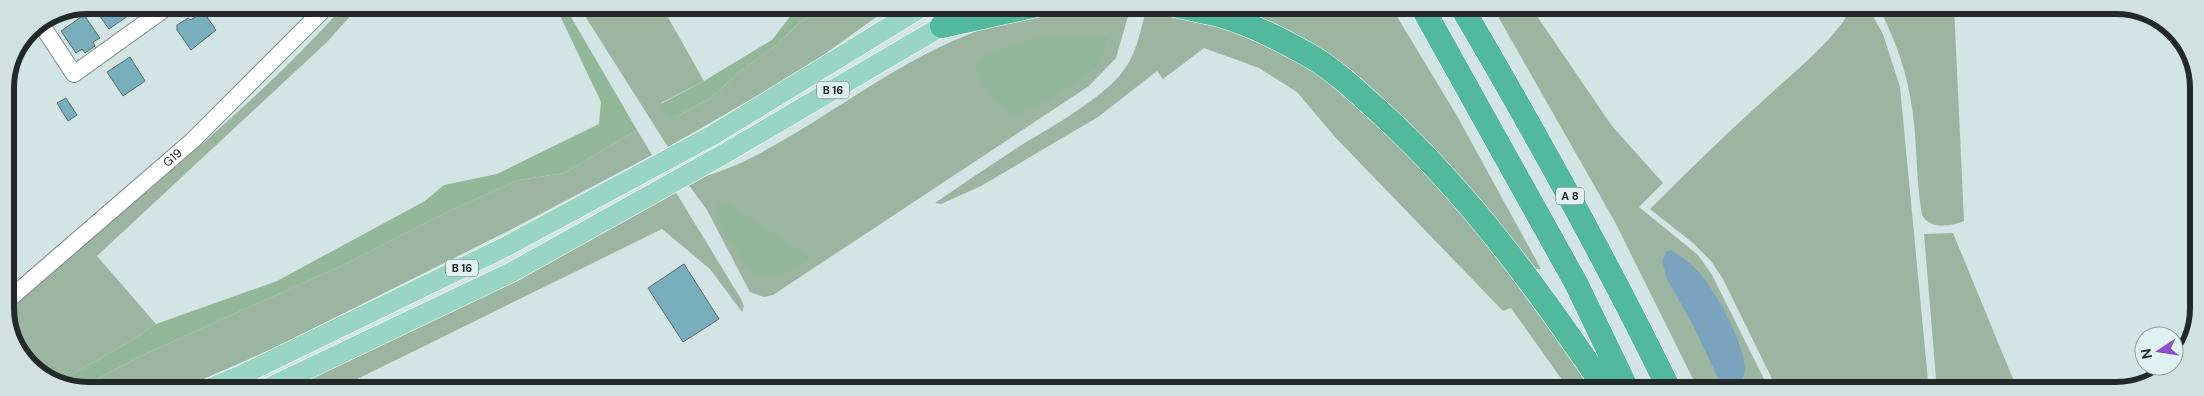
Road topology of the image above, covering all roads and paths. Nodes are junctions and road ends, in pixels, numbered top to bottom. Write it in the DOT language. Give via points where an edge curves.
graph roads {
  1 [pos="157,14"];
  2 [pos="319,14"];
  3 [pos="909,14"];
  4 [pos="959,14"];
  5 [pos="996,14"];
  6 [pos="1215,14"];
  7 [pos="1425,14"];
  8 [pos="1466,14"];
  9 [pos="942,26"];
  10 [pos="44,28"];
  11 [pos="14,295"];
  12 [pos="225,382"];
  13 [pos="281,382"];
  14 [pos="1601,382"];
  15 [pos="1624,382"];
  16 [pos="1666,382"];
  1 -- 10 [label="street" via="74,74"];
  2 -- 11 [label="street, G19" via="192,141"];
  3 -- 12 [label="main road, B 16" via="713,135 520,238"];
  4 -- 9 [label="main road, B 16"];
  5 -- 9 [label="highway"];
  6 -- 14 [label="highway" via="1269,35 1314,58 1405,135 1491,229 1547,302"];
  7 -- 15 [label="highway" via="1576,283"];
  8 -- 16 [label="highway, A 8" via="1621,290"];
  9 -- 13 [label="main road, B 16" via="724,154 512,272"];
}
